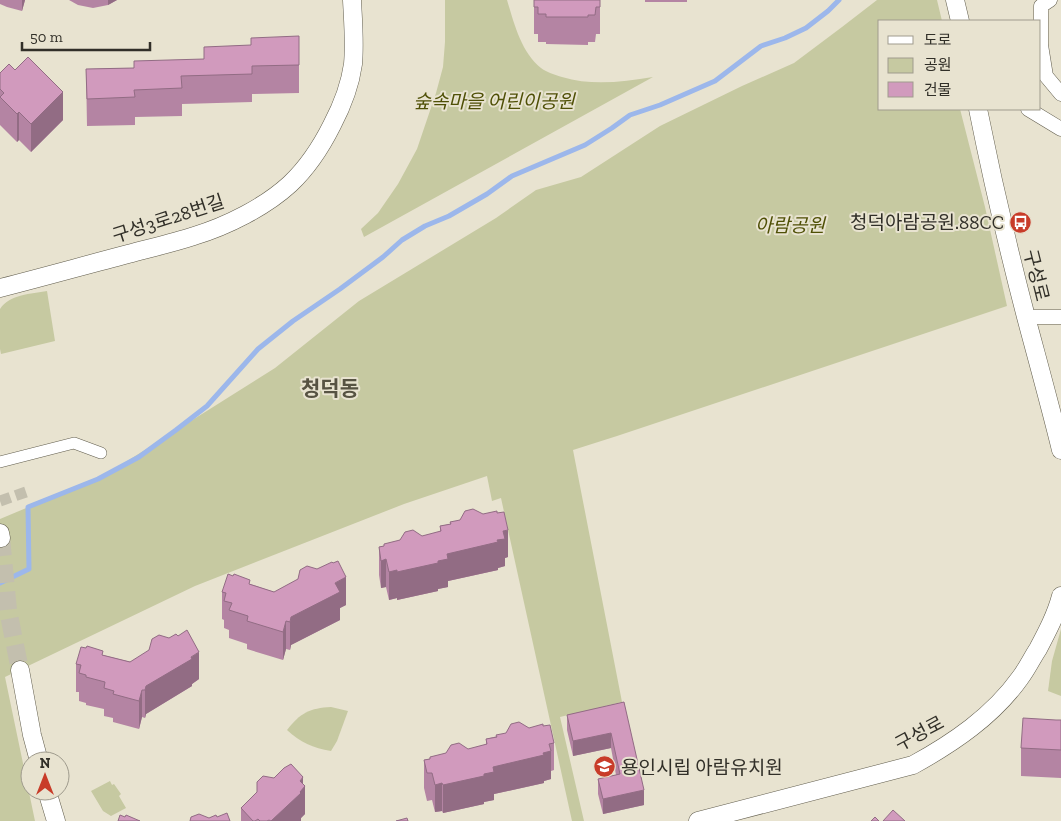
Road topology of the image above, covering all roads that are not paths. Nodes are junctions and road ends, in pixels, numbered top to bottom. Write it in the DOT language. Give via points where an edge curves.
graph roads {
  1 [pos="352,0"];
  2 [pos="955,0"];
  3 [pos="1050,0"];
  4 [pos="960,20"];
  5 [pos="1061,94"];
  6 [pos="978,110"];
  7 [pos="1030,110"];
  8 [pos="1061,129"];
  9 [pos="0,288"];
  10 [pos="1061,316"];
  11 [pos="1026,317"];
  12 [pos="1061,450"];
  13 [pos="101,453"];
  14 [pos="0,462"];
  15 [pos="0,533"];
  16 [pos="1,538"];
  17 [pos="1061,596"];
  18 [pos="20,670"];
  19 [pos="36,751"];
  20 [pos="50,801"];
  21 [pos="56,821"];
  22 [pos="698,821"];
  1 -- 9 [label="street, 구성3로28번길" via="354,45 350,81 319,150 290,184 244,215 195,236"];
  2 -- 4 [label="street"];
  3 -- 5 [label="street" via="1041,6 1041,45 1046,76"];
  6 -- 11 [label="street, 구성로"];
  7 -- 8 [label="street"];
  10 -- 11 [label="street"];
  11 -- 12 [label="street, 구성로"];
  13 -- 14 [label="street" via="74,443"];
  15 -- 16 [label="street"];
  17 -- 22 [label="street, 구성로" via="1047,632 1020,679 982,719 935,752 913,764"];
  18 -- 19 [label="street"];
  20 -- 21 [label="street"];
}
